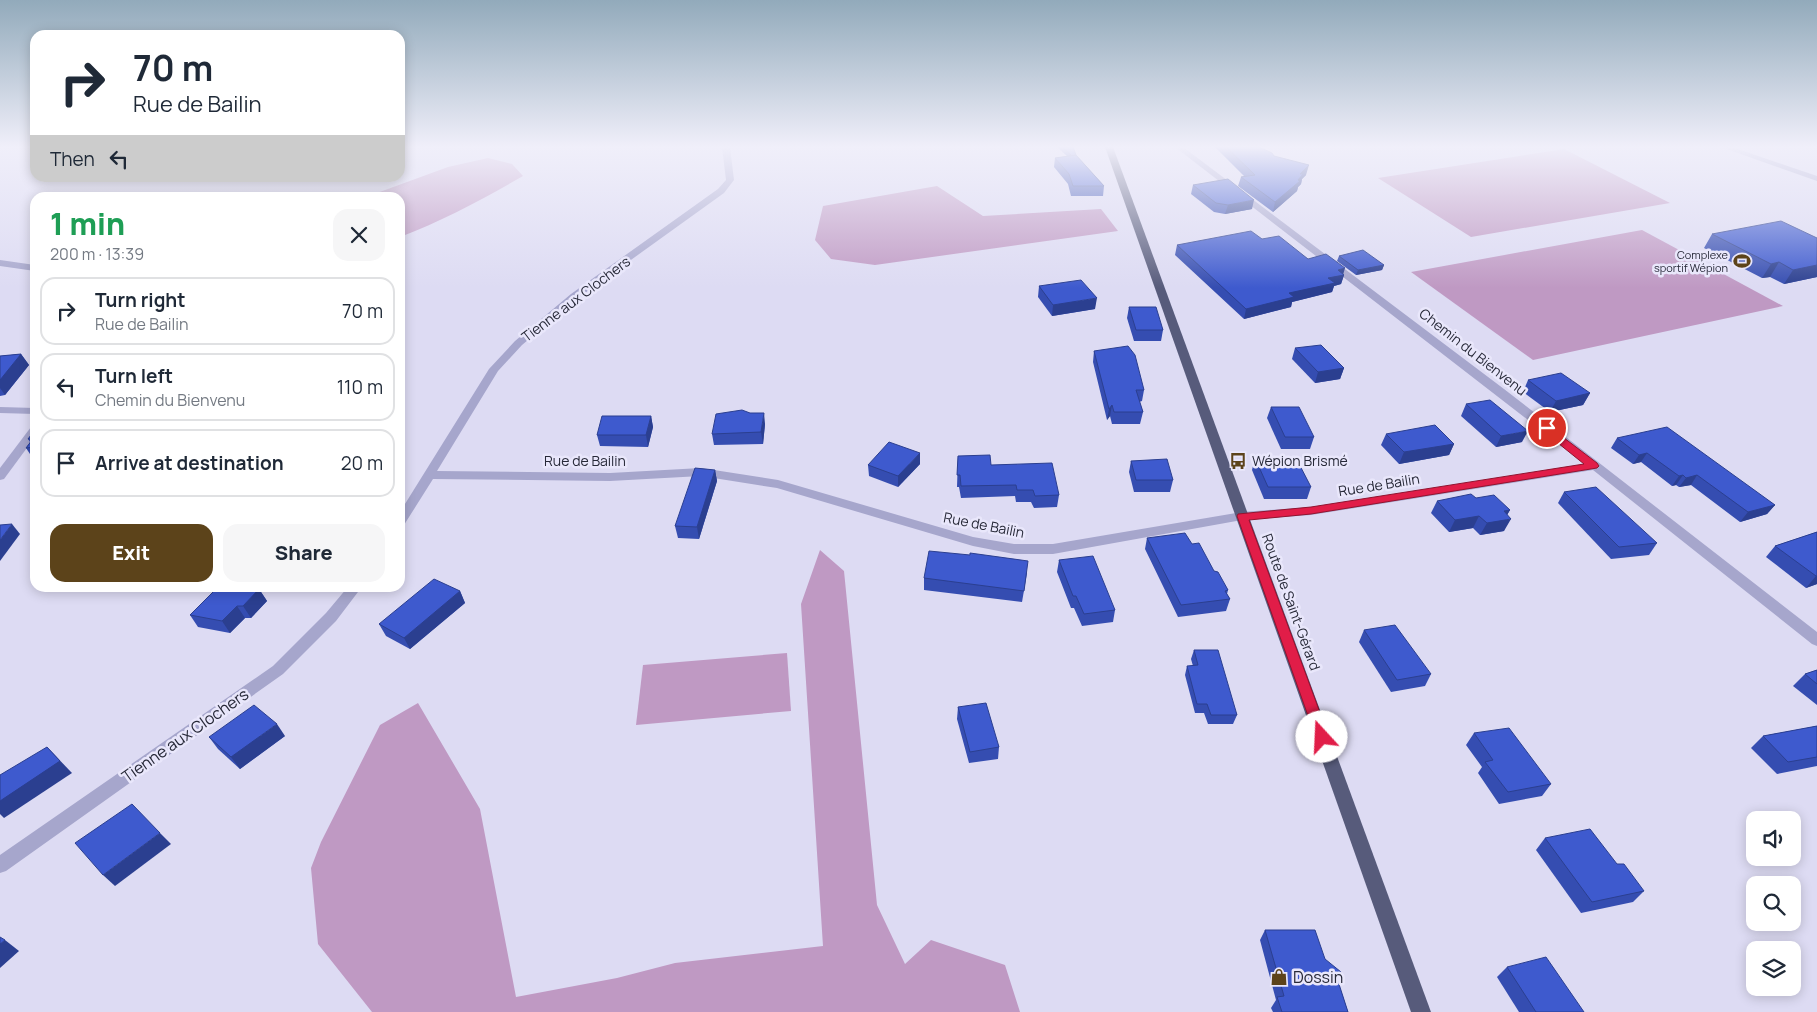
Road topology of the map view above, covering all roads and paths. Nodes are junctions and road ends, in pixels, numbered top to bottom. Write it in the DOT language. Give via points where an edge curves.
graph roads {
  1 [pos="717,194"];
  2 [pos="1126,194"];
  3 [pos="1241,194"];
  4 [pos="0,263"];
  5 [pos="30,267"];
  6 [pos="0,410"];
  7 [pos="30,411"];
  8 [pos="30,436"];
  9 [pos="1593,466"];
  10 [pos="431,475"];
  11 [pos="0,476"];
  12 [pos="405,514"];
  13 [pos="1242,516"];
  14 [pos="351,592"];
  15 [pos="1817,640"];
  16 [pos="0,865"];
  17 [pos="1421,1012"];
  1 -- 10 [label="street, Tienne aux Clochers" via="549,316 513,347 494,369"];
  2 -- 13 [label="main road, Route de Saint-Gérard"];
  3 -- 9 [label="street, Chemin du Bienvenu"];
  4 -- 5 [label="street"];
  6 -- 7 [label="street"];
  8 -- 11 [label="street"];
  9 -- 13 [label="street, Rue de Bailin" via="1311,510"];
  9 -- 15 [label="street, Chemin du Bienvenu"];
  10 -- 12 [label="street, Tienne aux Clochers"];
  10 -- 13 [label="street, Rue de Bailin" via="610,477 701,472 778,484 973,541 1014,549 1082,546"];
  13 -- 17 [label="main road, Route de Saint-Gérard"];
  14 -- 16 [label="street, Tienne aux Clochers" via="331,617 278,670"];
}
